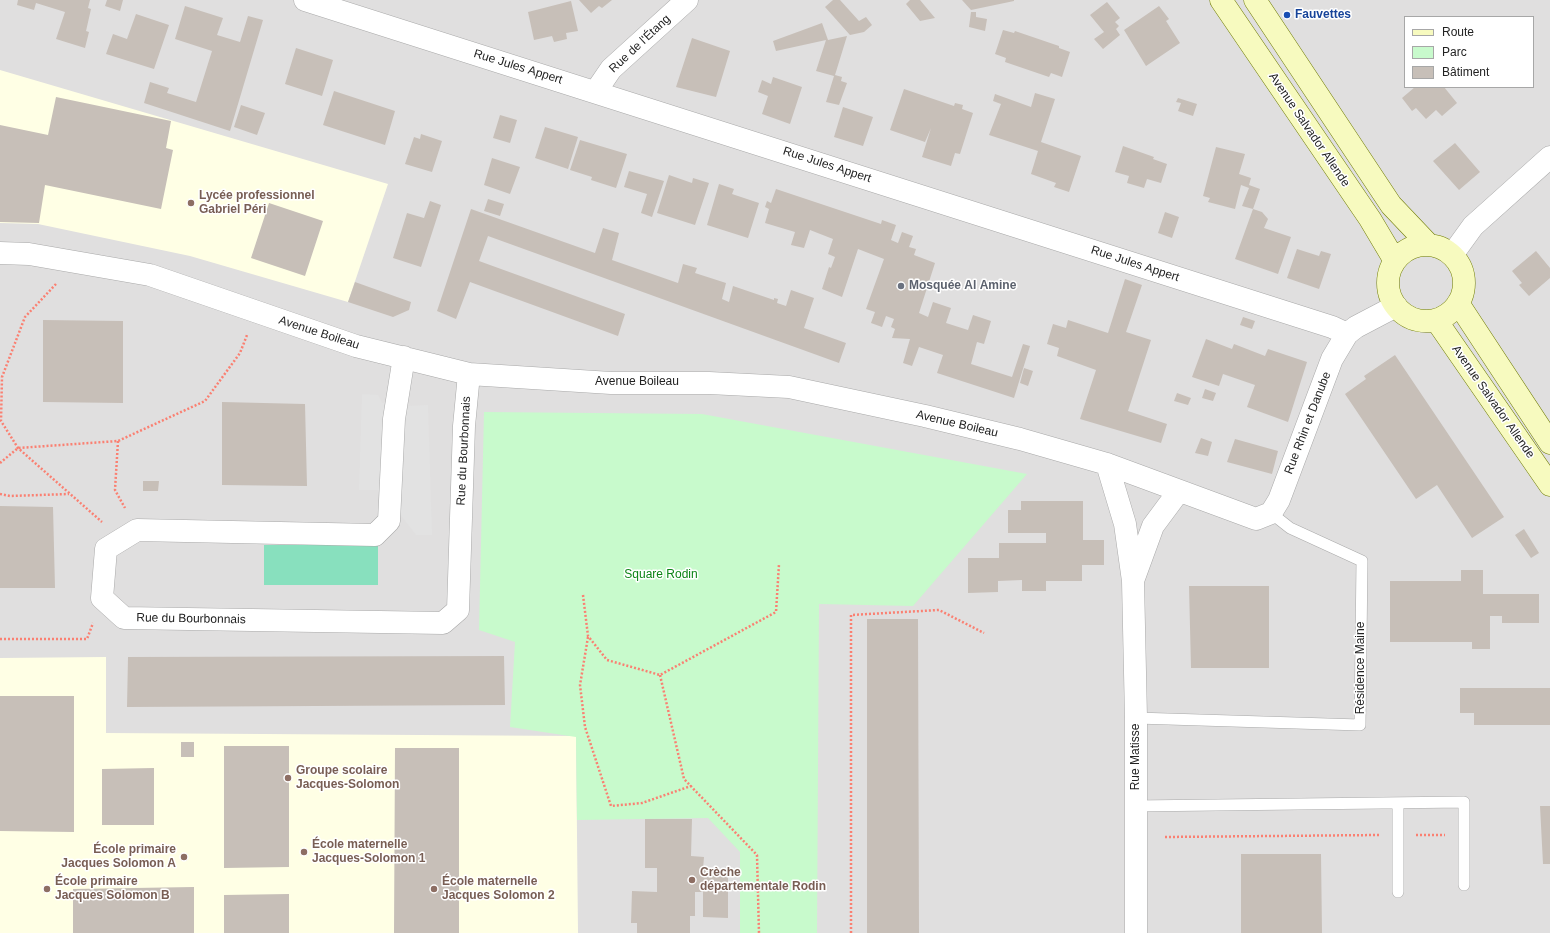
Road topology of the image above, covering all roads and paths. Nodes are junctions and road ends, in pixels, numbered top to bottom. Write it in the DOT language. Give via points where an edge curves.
graph roads {
  1 [pos="306,0"];
  2 [pos="687,0"];
  3 [pos="1221,0"];
  4 [pos="1255,0"];
  5 [pos="596,91"];
  6 [pos="1550,157"];
  7 [pos="1429,245"];
  8 [pos="0,253"];
  9 [pos="1452,255"];
  10 [pos="1395,261"];
  11 [pos="77,262"];
  12 [pos="1458,303"];
  13 [pos="1396,306"];
  14 [pos="1436,320"];
  15 [pos="1347,334"];
  16 [pos="247,335"];
  17 [pos="404,357"];
  18 [pos="469,374"];
  19 [pos="118,441"];
  20 [pos="1550,443"];
  21 [pos="18,448"];
  22 [pos="0,463"];
  23 [pos="1107,464"];
  24 [pos="1550,485"];
  25 [pos="1179,491"];
  26 [pos="0,494"];
  27 [pos="70,494"];
  28 [pos="1271,513"];
  29 [pos="129,535"];
  30 [pos="779,564"];
  31 [pos="1133,582"];
  32 [pos="583,595"];
  33 [pos="102,598"];
  34 [pos="984,633"];
  35 [pos="588,636"];
  36 [pos="0,639"];
  37 [pos="660,675"];
  38 [pos="1136,718"];
  39 [pos="691,786"];
  40 [pos="1398,803"];
  41 [pos="1135,806"];
  42 [pos="1398,835"];
  43 [pos="1464,835"];
  44 [pos="1165,837"];
  45 [pos="1464,885"];
  46 [pos="1398,892"];
  47 [pos="759,933"];
  48 [pos="851,933"];
  49 [pos="1136,933"];
  1 -- 5 [label="street, Rue Jules Appert"];
  2 -- 5 [label="street, Rue de l'Étang" via="611,69"];
  3 -- 10 [label="main road, Avenue Salvador Allende" via="1370,219"];
  4 -- 7 [label="main road" via="1391,205"];
  5 -- 15 [label="street, Rue Jules Appert" via="1332,327"];
  6 -- 9 [label="street" via="1473,226"];
  7 -- 9 [label="main road" via="1442,248"];
  7 -- 10 [label="main road" via="1409,248"];
  8 -- 11 [label="street, Avenue Boileau" via="29,254"];
  9 -- 12 [label="main road" via="1463,273 1463,294"];
  10 -- 13 [label="main road" via="1388,284 1390,296"];
  11 -- 17 [label="street, Avenue Boileau" via="150,275 356,346"];
  11 -- 21 [label="path" via="25,317 2,377 1,421"];
  12 -- 14 [label="main road"];
  12 -- 20 [label="main road, Avenue Salvador Allende"];
  13 -- 14 [label="main road" via="1414,319"];
  13 -- 15 [label="street" via="1360,324"];
  14 -- 24 [label="main road, Avenue Salvador Allende"];
  15 -- 28 [label="street, Rue Rhin et Danube" via="1332,359 1279,500"];
  16 -- 19 [label="path" via="240,353 205,401"];
  17 -- 18 [label="street, Avenue Boileau"];
  17 -- 29 [label="street" via="394,419 388,521 375,535"];
  18 -- 23 [label="street, Avenue Boileau" via="611,383 709,383 789,387 945,420"];
  18 -- 33 [label="street, Rue du Bourbonnais" via="464,426 458,610 443,623 124,618"];
  19 -- 21 [label="path"];
  19 -- 29 [label="path" via="115,490"];
  21 -- 22 [label="path"];
  21 -- 27 [label="path"];
  23 -- 25 [label="street, Avenue Boileau"];
  23 -- 31 [label="street, Rue Matisse" via="1126,524"];
  25 -- 28 [label="street, Avenue Boileau" via="1256,519"];
  25 -- 31 [label="street" via="1153,526"];
  26 -- 27 [label="path"];
  27 -- 29 [label="path"];
  28 -- 38 [label="lane, Résidence Maine" via="1290,528 1362,561 1360,725"];
  29 -- 33 [label="street" via="106,549"];
  30 -- 37 [label="path" via="776,612"];
  31 -- 38 [label="street, Rue Matisse"];
  32 -- 35 [label="path"];
  33 -- 36 [label="path" via="87,639"];
  34 -- 48 [label="path" via="939,610 851,615"];
  35 -- 37 [label="path" via="607,660"];
  35 -- 39 [label="path" via="580,685 584,727 611,806 642,803"];
  37 -- 39 [label="path" via="684,779"];
  38 -- 41 [label="street, Rue Matisse"];
  39 -- 47 [label="path" via="757,855"];
  40 -- 41 [label="lane"];
  40 -- 42 [label="lane"];
  40 -- 43 [label="lane" via="1464,802"];
  41 -- 49 [label="street, Rue Matisse"];
  42 -- 43 [label="path"];
  42 -- 44 [label="path"];
  42 -- 46 [label="lane"];
  43 -- 45 [label="lane"];
}
